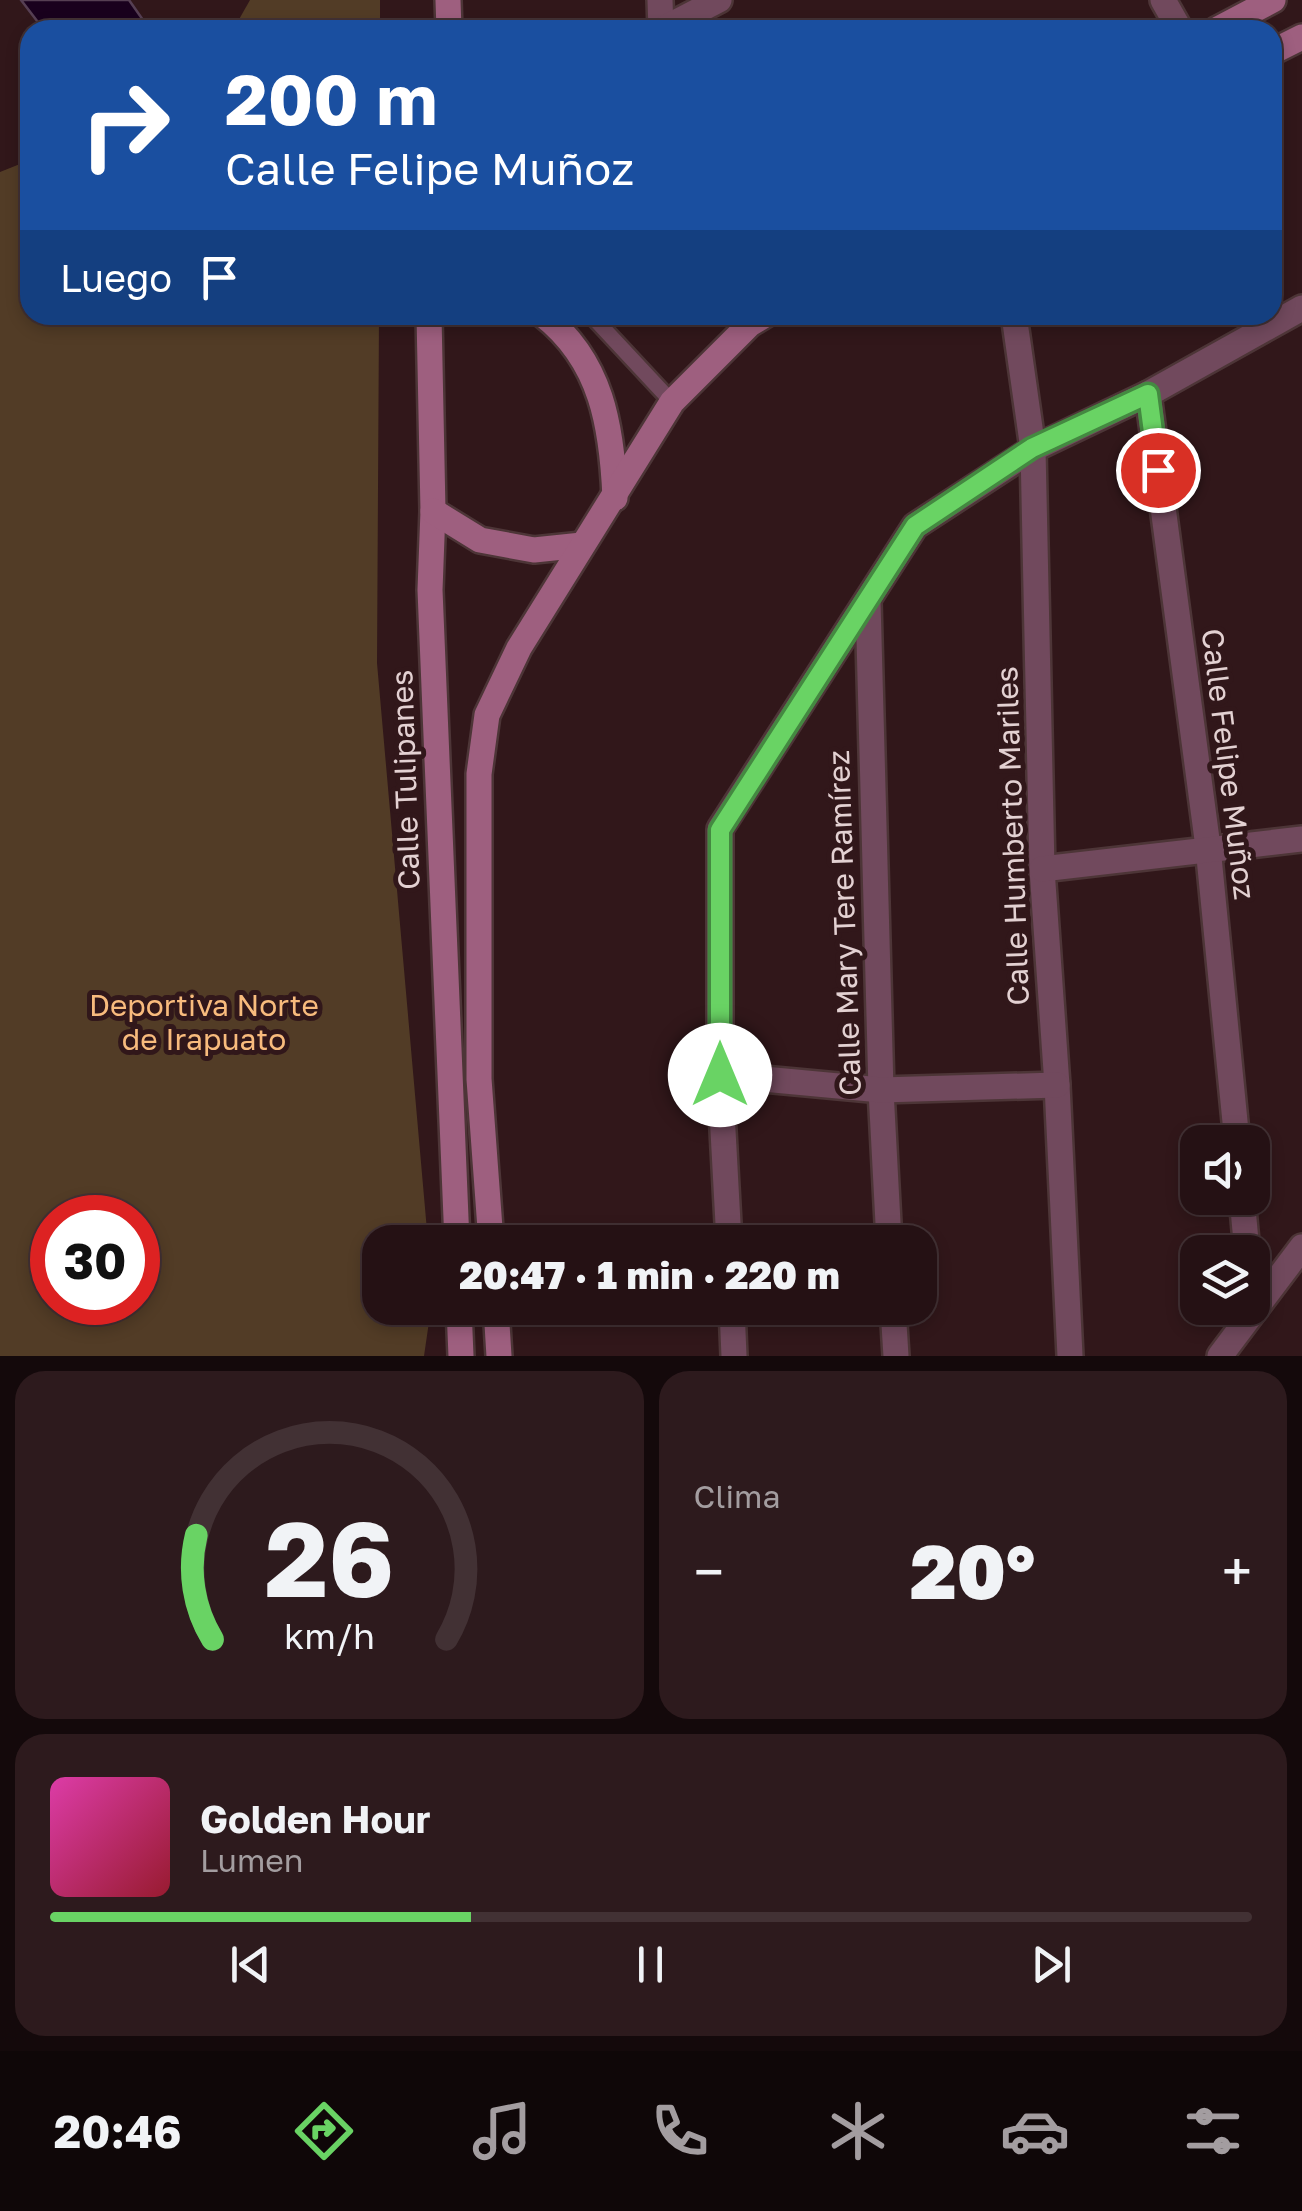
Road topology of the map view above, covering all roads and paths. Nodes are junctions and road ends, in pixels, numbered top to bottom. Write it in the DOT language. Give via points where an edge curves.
graph roads {
  1 [pos="720,0"];
  2 [pos="1273,0"];
  3 [pos="681,20"];
  4 [pos="1235,20"];
  5 [pos="429,325"];
  6 [pos="556,325"];
  7 [pos="600,325"];
  8 [pos="749,325"];
  9 [pos="1015,325"];
  10 [pos="1272,325"];
  11 [pos="1148,394"];
  12 [pos="672,402"];
  13 [pos="1032,448"];
  14 [pos="615,498"];
  15 [pos="433,510"];
  16 [pos="582,544"];
  17 [pos="868,601"];
  18 [pos="1302,839"];
  19 [pos="1208,847"];
  20 [pos="1042,868"];
  21 [pos="720,1075"];
  22 [pos="1057,1085"];
  23 [pos="881,1090"];
  24 [pos="1234,1125"];
  25 [pos="456,1225"];
  26 [pos="490,1225"];
  27 [pos="727,1225"];
  28 [pos="889,1225"];
  29 [pos="1302,1248"];
  30 [pos="1270,1288"];
  31 [pos="460,1325"];
  32 [pos="497,1325"];
  33 [pos="733,1325"];
  34 [pos="894,1325"];
  35 [pos="1242,1325"];
  36 [pos="461,1356"];
  37 [pos="499,1356"];
  38 [pos="734,1356"];
  39 [pos="896,1356"];
  40 [pos="1070,1356"];
  41 [pos="1220,1356"];
  1 -- 3 [label="street"];
  2 -- 4 [label="main road"];
  5 -- 15 [label="main road, Calle Tulipanes"];
  6 -- 14 [label="main road" via="594,377 613,441"];
  7 -- 12 [label="lane"];
  8 -- 12 [label="main road"];
  9 -- 13 [label="street, Calle Humberto Mariles"];
  10 -- 11 [label="street"];
  11 -- 13 [label="street"];
  11 -- 19 [label="street, Calle Felipe Muñoz"];
  12 -- 14 [label="main road"];
  13 -- 17 [label="street" via="915,526"];
  13 -- 20 [label="street, Calle Humberto Mariles"];
  14 -- 16 [label="main road"];
  15 -- 16 [label="main road" via="480,540 534,550"];
  15 -- 25 [label="main road, Calle Tulipanes" via="434,724"];
  16 -- 26 [label="main road" via="487,715 478,774 479,1080"];
  17 -- 21 [label="street" via="720,830"];
  17 -- 23 [label="street, Calle Mary Tere Ramírez"];
  18 -- 19 [label="street"];
  19 -- 20 [label="street"];
  19 -- 24 [label="street, Calle Felipe Muñoz"];
  20 -- 22 [label="street, Calle Humberto Mariles"];
  21 -- 23 [label="street"];
  21 -- 27 [label="street"];
  22 -- 23 [label="street"];
  22 -- 40 [label="street, Calle Humberto Mariles"];
  23 -- 28 [label="street, Calle Mary Tere Ramírez"];
  29 -- 30 [label="street"];
  31 -- 36 [label="main road"];
  32 -- 37 [label="main road"];
  33 -- 38 [label="street"];
  34 -- 39 [label="street"];
  35 -- 41 [label="street"];
}
